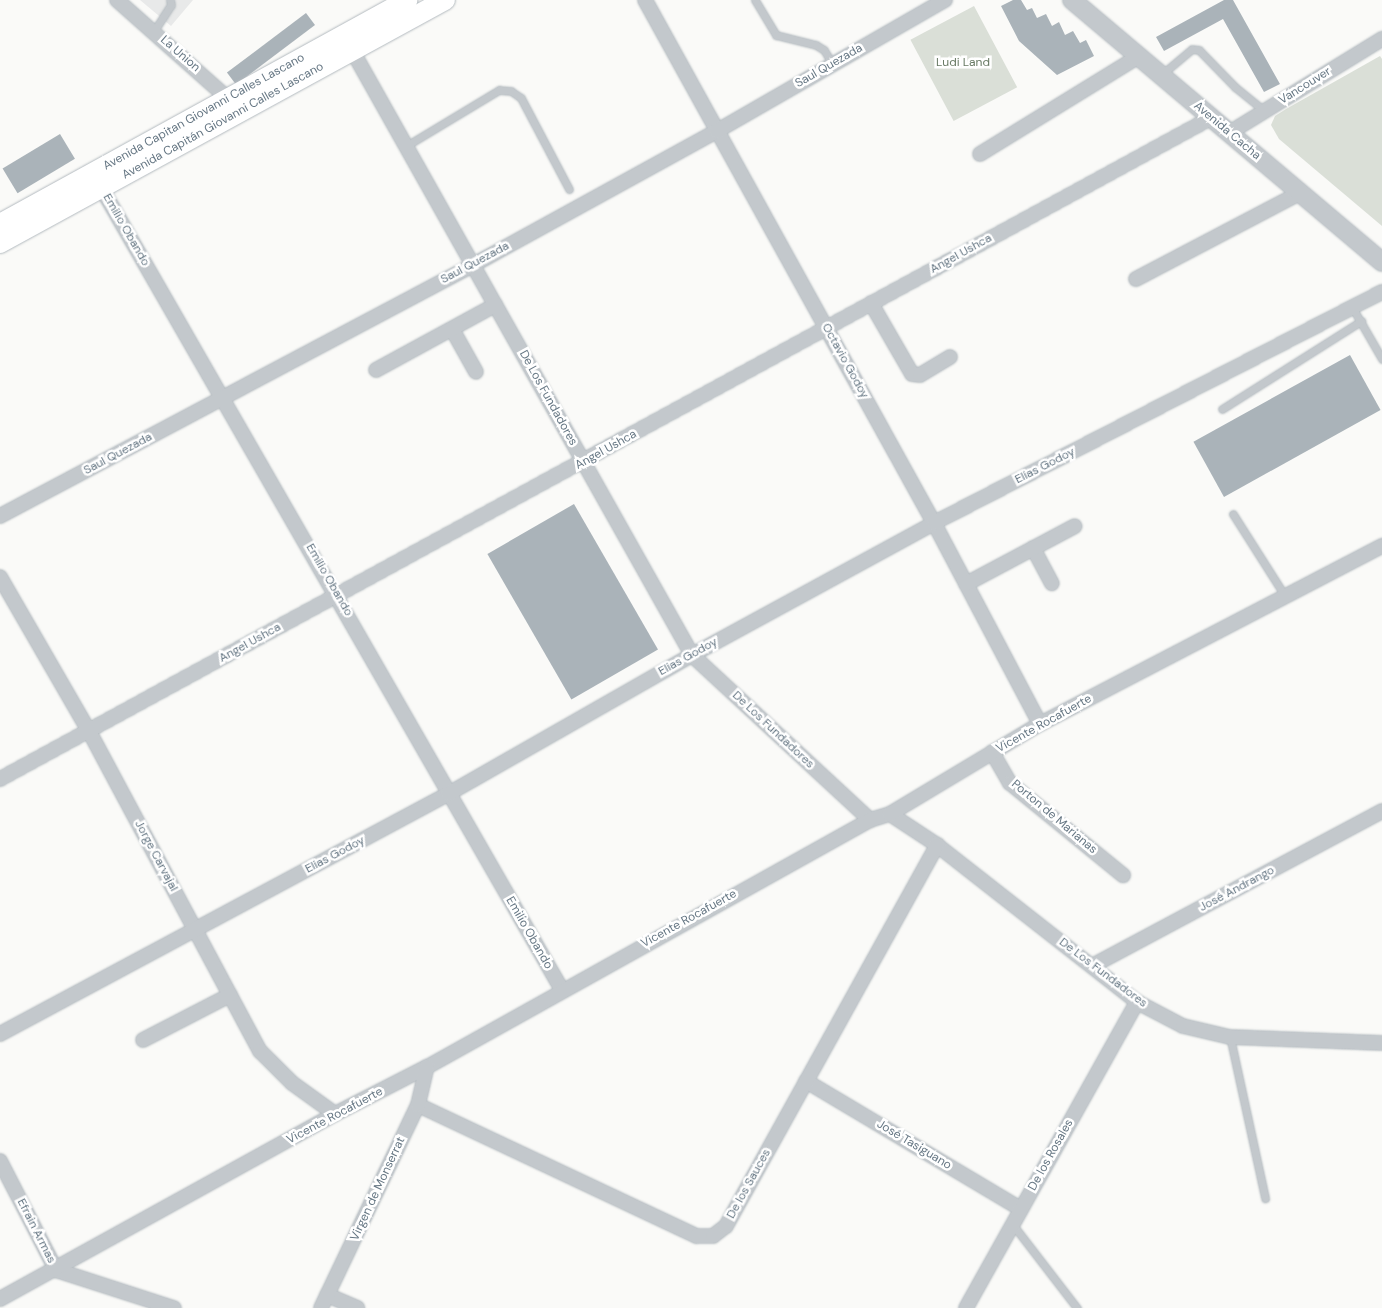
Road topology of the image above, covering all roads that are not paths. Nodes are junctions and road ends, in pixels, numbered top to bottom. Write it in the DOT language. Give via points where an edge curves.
graph roads {
  1 [pos="117,0"];
  2 [pos="170,0"];
  3 [pos="408,0"];
  4 [pos="445,0"];
  5 [pos="645,0"];
  6 [pos="755,0"];
  7 [pos="945,0"];
  8 [pos="1072,0"];
  9 [pos="154,31"];
  10 [pos="1382,39"];
  11 [pos="348,43"];
  12 [pos="1139,56"];
  13 [pos="833,64"];
  14 [pos="1161,75"];
  15 [pos="235,105"];
  16 [pos="1265,111"];
  17 [pos="1211,118"];
  18 [pos="718,131"];
  19 [pos="1229,133"];
  20 [pos="406,146"];
  21 [pos="980,154"];
  22 [pos="97,180"];
  23 [pos="569,189"];
  24 [pos="1300,193"];
  25 [pos="0,224"];
  26 [pos="0,243"];
  27 [pos="1382,262"];
  28 [pos="473,265"];
  29 [pos="1136,279"];
  30 [pos="1382,292"];
  31 [pos="871,303"];
  32 [pos="495,305"];
  33 [pos="1352,307"];
  34 [pos="1361,321"];
  35 [pos="826,327"];
  36 [pos="452,329"];
  37 [pos="950,357"];
  38 [pos="1382,359"];
  39 [pos="376,370"];
  40 [pos="476,372"];
  41 [pos="224,397"];
  42 [pos="1222,408"];
  43 [pos="584,462"];
  44 [pos="1233,514"];
  45 [pos="0,516"];
  46 [pos="934,523"];
  47 [pos="1075,526"];
  48 [pos="1382,546"];
  49 [pos="1033,548"];
  50 [pos="0,577"];
  51 [pos="1052,583"];
  52 [pos="966,584"];
  53 [pos="338,595"];
  54 [pos="1285,596"];
  55 [pos="692,655"];
  56 [pos="1040,724"];
  57 [pos="90,731"];
  58 [pos="992,752"];
  59 [pos="0,779"];
  60 [pos="448,794"];
  61 [pos="1382,811"];
  62 [pos="890,814"];
  63 [pos="870,820"];
  64 [pos="938,845"];
  65 [pos="1123,875"];
  66 [pos="195,931"];
  67 [pos="1092,966"];
  68 [pos="562,990"];
  69 [pos="230,995"];
  70 [pos="1137,1002"];
  71 [pos="0,1034"];
  72 [pos="1230,1037"];
  73 [pos="144,1040"];
  74 [pos="1382,1042"];
  75 [pos="427,1067"];
  76 [pos="806,1081"];
  77 [pos="418,1105"];
  78 [pos="335,1114"];
  79 [pos="0,1161"];
  80 [pos="1265,1198"];
  81 [pos="1021,1209"];
  82 [pos="1013,1224"];
  83 [pos="56,1270"];
  84 [pos="327,1295"];
  85 [pos="0,1300"];
  86 [pos="174,1308"];
  87 [pos="321,1308"];
  88 [pos="357,1308"];
  89 [pos="966,1308"];
  90 [pos="1076,1308"];
  1 -- 9 [label="street, La Union"];
  2 -- 9 [label="lane" via="171,5"];
  3 -- 11 [label="main road, Avenida Capitan Giovanni Calles Lascano"];
  4 -- 11 [label="main road"];
  5 -- 18 [label="street, Octavio Godoy"];
  6 -- 13 [label="lane" via="776,35 816,45 824,50"];
  7 -- 13 [label="street, Saul Quezada"];
  8 -- 12 [label="street, Avenida Cacha"];
  9 -- 15 [label="street, La Union"];
  10 -- 16 [label="street, Vancouver"];
  11 -- 15 [label="main road, Avenida Capitan Giovanni Calles Lascano"];
  11 -- 20 [label="street, De Los Fundadores"];
  12 -- 14 [label="street, Avenida Cacha"];
  12 -- 21 [label="street"];
  13 -- 18 [label="street, Saul Quezada"];
  14 -- 16 [label="lane" via="1192,49 1199,50"];
  14 -- 17 [label="street, Avenida Cacha"];
  15 -- 22 [label="main road, Avenida Capitan Giovanni Calles Lascano"];
  16 -- 19 [label="street, Vancouver"];
  17 -- 19 [label="street, Avenida Cacha"];
  17 -- 31 [label="street, Angel Ushca"];
  18 -- 28 [label="street, Saul Quezada"];
  18 -- 35 [label="street, Octavio Godoy"];
  19 -- 24 [label="street, Avenida Cacha"];
  20 -- 23 [label="lane" via="499,90 512,91 521,98"];
  20 -- 28 [label="street, De Los Fundadores"];
  22 -- 25 [label="main road, Avenida Capitan Giovanni Calles Lascano"];
  22 -- 26 [label="main road"];
  22 -- 41 [label="street, Emilio Obando"];
  24 -- 27 [label="street, Avenida Cacha"];
  24 -- 29 [label="street"];
  28 -- 32 [label="street, De Los Fundadores"];
  28 -- 41 [label="street, Saul Quezada"];
  30 -- 33 [label="street, Elias Godoy"];
  31 -- 35 [label="street, Angel Ushca"];
  31 -- 37 [label="street" via="912,374 920,375"];
  32 -- 36 [label="street"];
  32 -- 43 [label="street, De Los Fundadores"];
  33 -- 34 [label="lane"];
  33 -- 46 [label="street, Elias Godoy"];
  34 -- 38 [label="lane"];
  34 -- 42 [label="lane"];
  35 -- 43 [label="street, Angel Ushca"];
  35 -- 46 [label="street, Octavio Godoy"];
  36 -- 39 [label="street"];
  36 -- 40 [label="street"];
  41 -- 45 [label="street, Saul Quezada"];
  41 -- 53 [label="street, Emilio Obando"];
  43 -- 53 [label="street, Angel Ushca"];
  43 -- 55 [label="street, De Los Fundadores"];
  44 -- 54 [label="lane"];
  46 -- 52 [label="street, Octavio Godoy"];
  46 -- 55 [label="street, Elias Godoy"];
  47 -- 49 [label="street"];
  48 -- 54 [label="street, Vicente Rocafuerte"];
  49 -- 51 [label="street"];
  49 -- 52 [label="street"];
  50 -- 57 [label="street, Jorge Carvajal"];
  52 -- 56 [label="street, Octavio Godoy"];
  53 -- 57 [label="street, Angel Ushca"];
  53 -- 60 [label="street, Emilio Obando"];
  54 -- 56 [label="street, Vicente Rocafuerte"];
  55 -- 60 [label="street, Elias Godoy"];
  55 -- 63 [label="street, De Los Fundadores"];
  56 -- 58 [label="street, Vicente Rocafuerte"];
  57 -- 59 [label="street, Angel Ushca"];
  57 -- 66 [label="street, Jorge Carvajal"];
  58 -- 62 [label="street, Vicente Rocafuerte"];
  58 -- 65 [label="street, Porton de Marianas" via="1010,783"];
  60 -- 66 [label="street, Elias Godoy"];
  60 -- 68 [label="street, Emilio Obando"];
  61 -- 67 [label="street, José Andrango"];
  62 -- 63 [label="street, Vicente Rocafuerte"];
  62 -- 64 [label="street, De Los Fundadores"];
  63 -- 68 [label="street, Vicente Rocafuerte"];
  64 -- 67 [label="street, De Los Fundadores"];
  64 -- 76 [label="street, De los Sauces"];
  66 -- 69 [label="street, Jorge Carvajal"];
  66 -- 71 [label="street, Elias Godoy"];
  67 -- 70 [label="street, De Los Fundadores"];
  68 -- 75 [label="street, Vicente Rocafuerte"];
  69 -- 73 [label="street"];
  69 -- 78 [label="street, Jorge Carvajal" via="260,1051 274,1067"];
  70 -- 72 [label="street, De Los Fundadores" via="1183,1026"];
  70 -- 81 [label="street, De los Rosales"];
  72 -- 74 [label="street, De Los Fundadores"];
  72 -- 80 [label="lane"];
  75 -- 77 [label="street, Virgen de Monserrat"];
  75 -- 78 [label="street, Vicente Rocafuerte"];
  76 -- 77 [label="street, De los Sauces" via="726,1226 720,1232 705,1237"];
  76 -- 81 [label="street, José Tasiguano"];
  77 -- 84 [label="street, Virgen de Monserrat"];
  78 -- 83 [label="street, Vicente Rocafuerte"];
  79 -- 83 [label="street, Efrain Armas"];
  81 -- 82 [label="street, De los Rosales"];
  82 -- 89 [label="street, De los Rosales"];
  82 -- 90 [label="lane"];
  83 -- 85 [label="street, Vicente Rocafuerte"];
  83 -- 86 [label="street, Efrain Armas"];
  84 -- 87 [label="street, Virgen de Monserrat"];
  84 -- 88 [label="street"];
}
